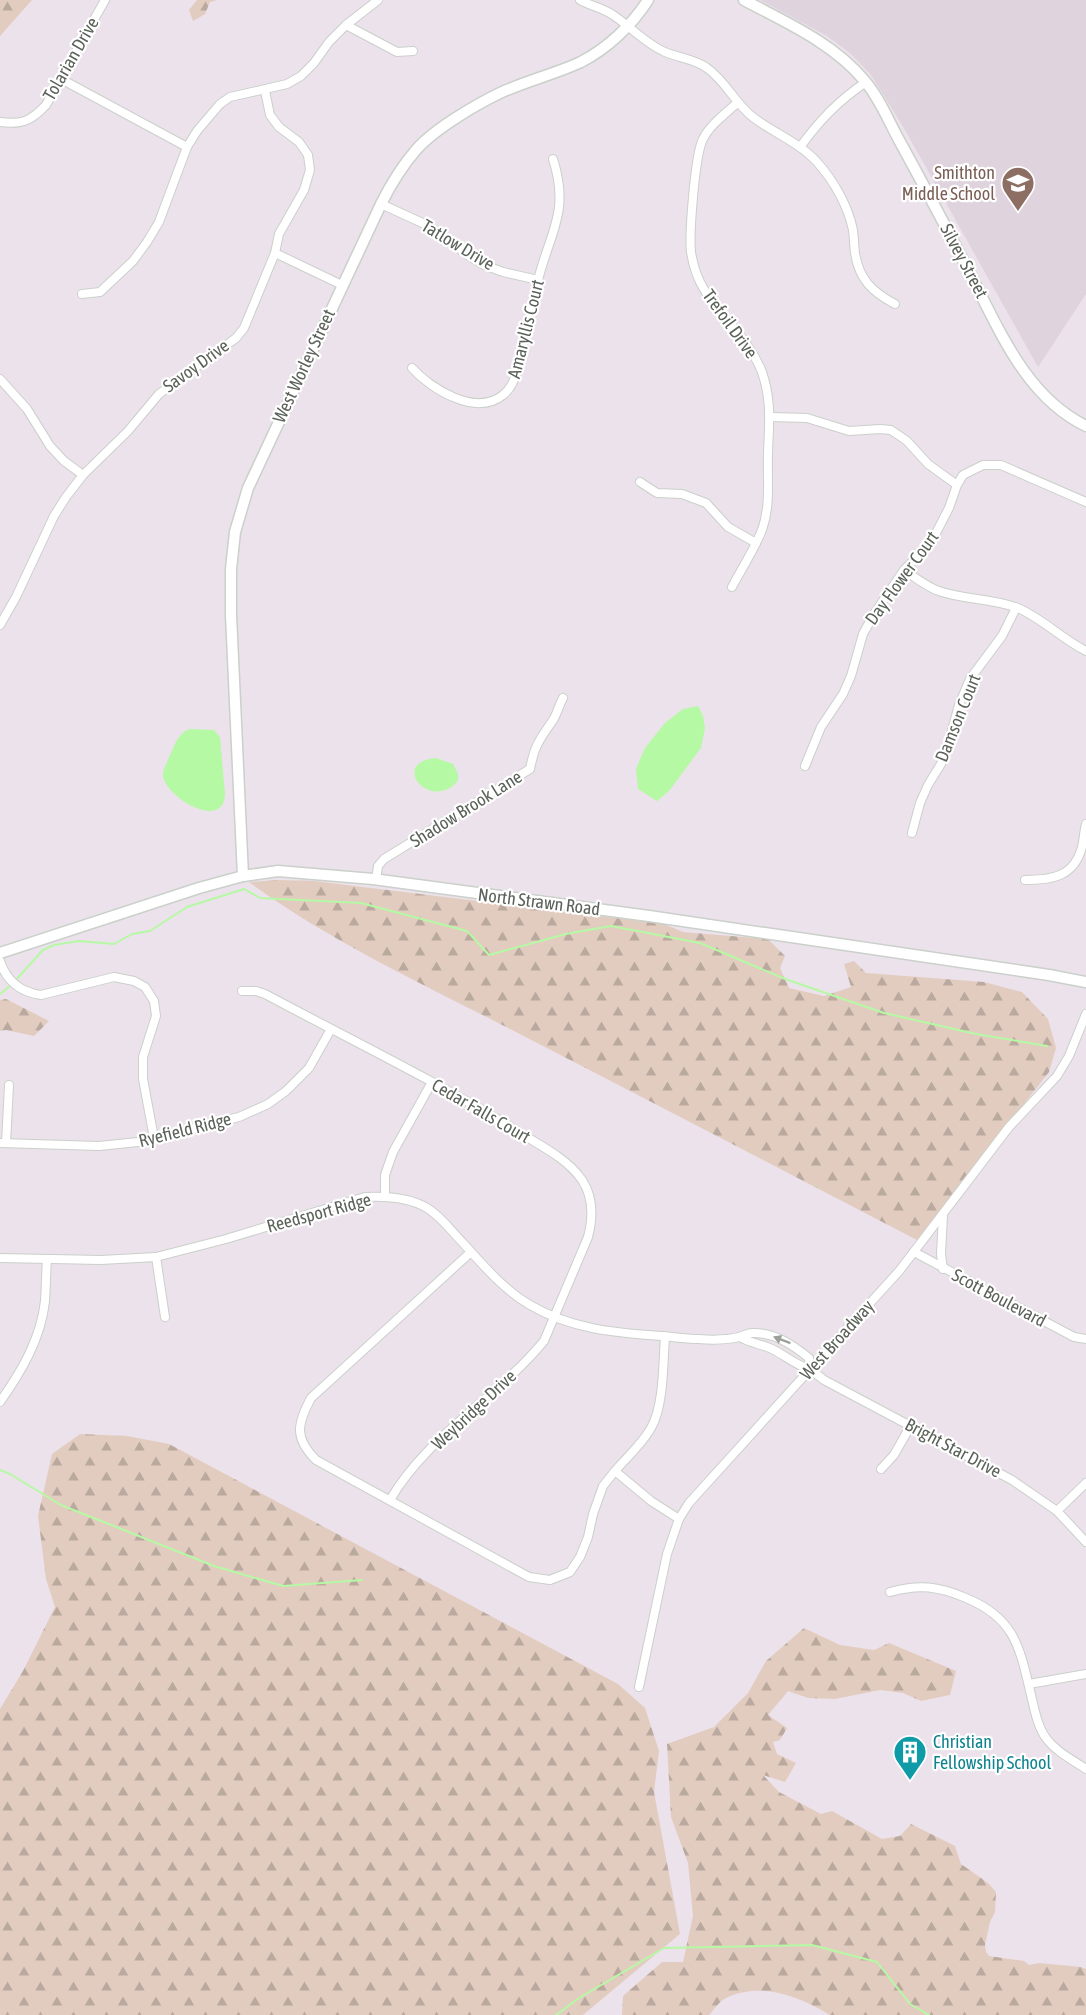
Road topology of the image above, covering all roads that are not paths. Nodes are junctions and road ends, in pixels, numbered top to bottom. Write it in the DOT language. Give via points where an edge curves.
graph roads {
  1 [pos="105,0"];
  2 [pos="378,0"];
  3 [pos="580,0"];
  4 [pos="648,0"];
  5 [pos="744,0"];
  6 [pos="346,25"];
  7 [pos="629,26"];
  8 [pos="413,51"];
  9 [pos="61,79"];
  10 [pos="866,82"];
  11 [pos="265,90"];
  12 [pos="737,103"];
  13 [pos="0,122"];
  14 [pos="187,147"];
  15 [pos="800,147"];
  16 [pos="553,159"];
  17 [pos="381,204"];
  18 [pos="275,253"];
  19 [pos="538,280"];
  20 [pos="342,285"];
  21 [pos="82,294"];
  22 [pos="895,304"];
  23 [pos="412,368"];
  24 [pos="0,379"];
  25 [pos="771,417"];
  26 [pos="1086,426"];
  27 [pos="83,476"];
  28 [pos="640,482"];
  29 [pos="957,484"];
  30 [pos="1086,502"];
  31 [pos="756,543"];
  32 [pos="904,570"];
  33 [pos="732,587"];
  34 [pos="1017,608"];
  35 [pos="0,625"];
  36 [pos="1086,651"];
  37 [pos="563,698"];
  38 [pos="805,766"];
  39 [pos="1086,824"];
  40 [pos="912,834"];
  41 [pos="243,876"];
  42 [pos="376,880"];
  43 [pos="1025,880"];
  44 [pos="0,953"];
  45 [pos="0,961"];
  46 [pos="1086,982"];
  47 [pos="242,991"];
  48 [pos="1086,1014"];
  49 [pos="331,1029"];
  50 [pos="432,1082"];
  51 [pos="9,1085"];
  52 [pos="154,1138"];
  53 [pos="3,1143"];
  54 [pos="385,1196"];
  55 [pos="943,1214"];
  56 [pos="471,1252"];
  57 [pos="914,1252"];
  58 [pos="156,1257"];
  59 [pos="0,1258"];
  60 [pos="46,1259"];
  61 [pos="943,1269"];
  62 [pos="165,1317"];
  63 [pos="554,1317"];
  64 [pos="665,1336"];
  65 [pos="740,1337"];
  66 [pos="1086,1340"];
  67 [pos="810,1369"];
  68 [pos="0,1402"];
  69 [pos="911,1425"];
  70 [pos="881,1469"];
  71 [pos="615,1471"];
  72 [pos="1086,1483"];
  73 [pos="390,1500"];
  74 [pos="1057,1511"];
  75 [pos="679,1519"];
  76 [pos="1086,1542"];
  77 [pos="890,1592"];
  78 [pos="1086,1674"];
  79 [pos="1029,1684"];
  80 [pos="639,1687"];
  81 [pos="1086,1769"];
  1 -- 9 [label="street, Tolarian Drive"];
  2 -- 6 [label="street"];
  3 -- 7 [label="street"];
  4 -- 7 [label="street, West Worley Street"];
  5 -- 10 [label="street, Silvey Street" via="825,44"];
  6 -- 8 [label="street" via="397,52"];
  6 -- 11 [label="street" via="301,76"];
  7 -- 12 [label="street" via="659,49 708,68"];
  7 -- 17 [label="street, West Worley Street" via="582,61 499,93 449,122 417,148 392,181"];
  9 -- 13 [label="street, Tolarian Drive" via="37,114 26,121"];
  9 -- 14 [label="street"];
  10 -- 15 [label="street" via="819,121"];
  10 -- 26 [label="street, Silvey Street" via="1026,374 1042,394"];
  11 -- 14 [label="street" via="230,97 220,104"];
  11 -- 18 [label="street, Savoy Drive" via="270,115 308,154 310,170 304,190 279,234"];
  12 -- 15 [label="street"];
  12 -- 25 [label="street, Trefoil Drive" via="702,140 691,250 703,288 754,355 769,397"];
  14 -- 21 [label="street" via="159,222 147,242 100,292"];
  15 -- 22 [label="street" via="834,183 848,213 864,280"];
  16 -- 19 [label="street, Amaryllis Court" via="560,207"];
  17 -- 19 [label="street, Tatlow Drive" via="429,226 484,265"];
  17 -- 20 [label="street, West Worley Street"];
  18 -- 20 [label="street"];
  18 -- 27 [label="street, Savoy Drive" via="244,328 236,338 159,394"];
  19 -- 23 [label="street, Amaryllis Court" via="518,372 504,395 492,402 465,401 423,380"];
  20 -- 41 [label="street, West Worley Street" via="248,488 235,532 231,615"];
  24 -- 27 [label="street" via="27,409 50,446"];
  25 -- 29 [label="street" via="807,418 849,431 891,430"];
  25 -- 31 [label="street, Trefoil Drive" via="768,503"];
  27 -- 35 [label="street, Savoy Drive" via="54,516"];
  28 -- 31 [label="street" via="657,493 682,494 706,503 728,527"];
  29 -- 30 [label="street" via="983,465 1001,465"];
  29 -- 32 [label="street, Day Flower Court" via="936,533"];
  31 -- 33 [label="street, Trefoil Drive"];
  32 -- 34 [label="street" via="935,589"];
  32 -- 38 [label="street, Day Flower Court" via="863,634 843,693 821,727"];
  34 -- 36 [label="street"];
  34 -- 40 [label="street, Damson Court" via="970,679 944,759 920,803"];
  37 -- 42 [label="street, Shadow Brook Lane" via="539,738 530,769 384,860 378,866"];
  39 -- 43 [label="street" via="1079,857 1072,867 1054,878"];
  41 -- 42 [label="street, North Strawn Road" via="278,871"];
  41 -- 44 [label="street, North Strawn Road"];
  42 -- 46 [label="street, North Strawn Road" via="650,916"];
  45 -- 52 [label="street" via="11,981 31,994 114,977 145,987 154,1001 156,1016 143,1057"];
  47 -- 49 [label="street, Cedar Falls Court" via="265,994"];
  48 -- 55 [label="street, West Broadway" via="1057,1076 1010,1127"];
  49 -- 50 [label="street, Cedar Falls Court"];
  49 -- 52 [label="street, Ryefield Ridge" via="309,1068 268,1104 239,1116"];
  50 -- 54 [label="street" via="393,1152 385,1176"];
  50 -- 63 [label="street, Cedar Falls Court" via="555,1155 586,1187 592,1205 588,1237"];
  51 -- 53 [label="street"];
  52 -- 53 [label="street, Ryefield Ridge" via="99,1146"];
  54 -- 56 [label="street, Reedsport Ridge" via="427,1208"];
  54 -- 58 [label="street, Reedsport Ridge" via="354,1200"];
  55 -- 57 [label="street, West Broadway"];
  55 -- 61 [label="street"];
  56 -- 63 [label="street, Reedsport Ridge" via="509,1292"];
  56 -- 73 [label="street" via="311,1398 300,1424 300,1437 316,1460"];
  57 -- 61 [label="street, Scott Boulevard"];
  57 -- 67 [label="street, West Broadway"];
  58 -- 60 [label="street, Reedsport Ridge"];
  58 -- 62 [label="street"];
  59 -- 60 [label="street, Reedsport Ridge"];
  60 -- 68 [label="street" via="45,1303 38,1332 19,1375"];
  61 -- 66 [label="street, Scott Boulevard"];
  63 -- 64 [label="street, Reedsport Ridge" via="595,1330"];
  63 -- 73 [label="street, Weybridge Drive" via="544,1341 532,1356 419,1460"];
  64 -- 65 [label="street, Reedsport Ridge"];
  64 -- 71 [label="street" via="658,1413 642,1442"];
  65 -- 67 [label="street, Reedsport Ridge"];
  67 -- 65 [label="street, Reedsport Ridge, one-way" via="809,1358 789,1342 755,1333"];
  67 -- 69 [label="street, Bright Star Drive"];
  67 -- 75 [label="street, West Broadway" via="697,1493"];
  69 -- 70 [label="street"];
  69 -- 74 [label="street, Bright Star Drive" via="1012,1480"];
  71 -- 73 [label="street" via="603,1486 580,1557 570,1572 550,1580 529,1577"];
  71 -- 75 [label="street"];
  72 -- 74 [label="street"];
  74 -- 76 [label="street, Bright Star Drive"];
  75 -- 80 [label="street, West Broadway" via="667,1554"];
  77 -- 79 [label="street" via="908,1587 943,1589 979,1603 1002,1619 1016,1640"];
  78 -- 79 [label="street"];
  79 -- 81 [label="street" via="1046,1738"];
}
